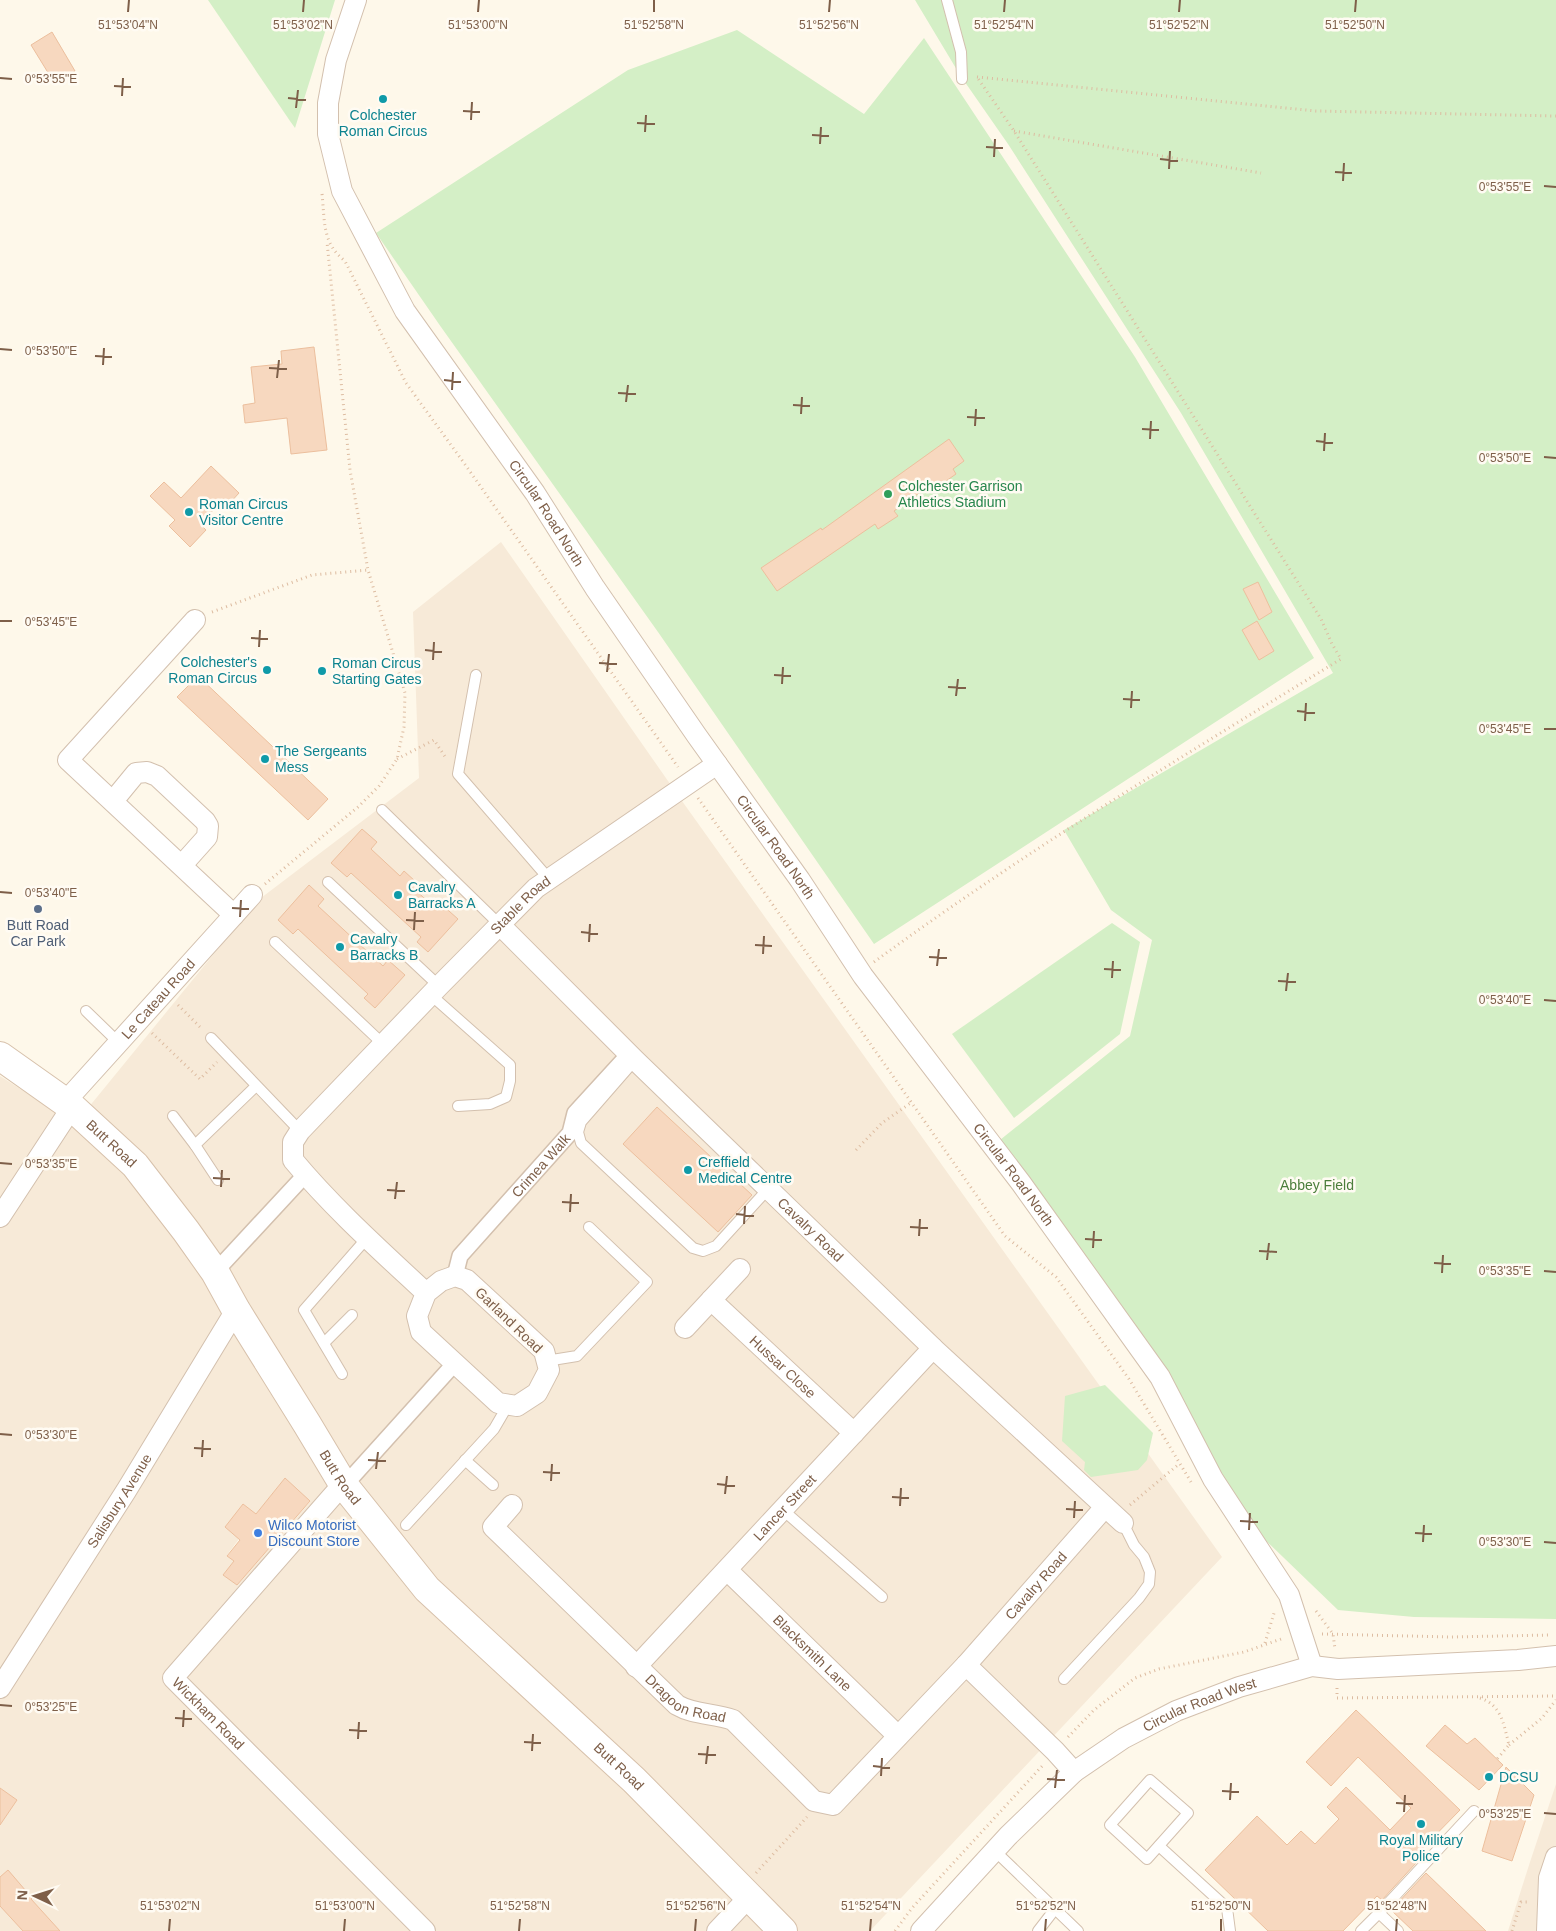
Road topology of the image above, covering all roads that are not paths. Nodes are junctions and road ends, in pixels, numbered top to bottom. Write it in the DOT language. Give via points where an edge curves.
graph roads {
  1 [pos="356,0"];
  2 [pos="947,0"];
  3 [pos="962,79"];
  4 [pos="195,620"];
  5 [pos="476,675"];
  6 [pos="717,764"];
  7 [pos="112,801"];
  8 [pos="382,810"];
  9 [pos="182,865"];
  10 [pos="549,879"];
  11 [pos="328,882"];
  12 [pos="252,895"];
  13 [pos="234,915"];
  14 [pos="500,925"];
  15 [pos="275,942"];
  16 [pos="435,990"];
  17 [pos="86,1010"];
  18 [pos="211,1038"];
  19 [pos="119,1042"];
  20 [pos="383,1044"];
  21 [pos="0,1056"];
  22 [pos="632,1057"];
  23 [pos="256,1086"];
  24 [pos="68,1104"];
  25 [pos="458,1106"];
  26 [pos="173,1116"];
  27 [pos="300,1131"];
  28 [pos="195,1145"];
  29 [pos="305,1175"];
  30 [pos="218,1180"];
  31 [pos="768,1189"];
  32 [pos="0,1217"];
  33 [pos="589,1226"];
  34 [pos="367,1238"];
  35 [pos="740,1269"];
  36 [pos="215,1272"];
  37 [pos="455,1276"];
  38 [pos="426,1293"];
  39 [pos="710,1300"];
  40 [pos="236,1310"];
  41 [pos="352,1316"];
  42 [pos="685,1328"];
  43 [pos="324,1343"];
  44 [pos="933,1348"];
  45 [pos="546,1361"];
  46 [pos="455,1363"];
  47 [pos="342,1374"];
  48 [pos="508,1405"];
  49 [pos="854,1433"];
  50 [pos="465,1460"];
  51 [pos="343,1484"];
  52 [pos="494,1485"];
  53 [pos="512,1506"];
  54 [pos="783,1510"];
  55 [pos="1115,1515"];
  56 [pos="406,1525"];
  57 [pos="727,1570"];
  58 [pos="882,1597"];
  59 [pos="1556,1656"];
  60 [pos="966,1665"];
  61 [pos="1312,1666"];
  62 [pos="636,1667"];
  63 [pos="1064,1679"];
  64 [pos="0,1688"];
  65 [pos="898,1736"];
  66 [pos="1074,1772"];
  67 [pos="1474,1811"];
  68 [pos="1159,1846"];
  69 [pos="995,1851"];
  70 [pos="1556,1856"];
  71 [pos="751,1886"];
  72 [pos="1055,1909"];
  73 [pos="1378,1913"];
  74 [pos="425,1931"];
  75 [pos="717,1931"];
  76 [pos="783,1931"];
  77 [pos="921,1931"];
  78 [pos="1038,1931"];
  79 [pos="1078,1931"];
  80 [pos="1230,1931"];
  81 [pos="1361,1931"];
  82 [pos="1398,1931"];
  83 [pos="1546,1931"];
  1 -- 6 [label="street, Circular Road North" via="336,60 328,103 328,134 342,191 405,311 535,493 595,588"];
  2 -- 3 [label="lane" via="961,52"];
  4 -- 7 [label="street" via="68,760"];
  5 -- 10 [label="lane" via="458,774"];
  6 -- 10 [label="street, Stable Road"];
  6 -- 61 [label="street, Circular Road North" via="800,880 862,976 1021,1183 1160,1377 1213,1479 1289,1595"];
  7 -- 9 [label="street"];
  7 -- 9 [label="street" via="136,773 147,772 157,776 205,821 208,832 204,841"];
  8 -- 14 [label="lane"];
  9 -- 13 [label="street"];
  10 -- 14 [label="street, Stable Road"];
  11 -- 16 [label="lane"];
  12 -- 13 [label="street, Le Cateau Road"];
  13 -- 19 [label="street, Le Cateau Road"];
  14 -- 16 [label="street, Stable Road"];
  14 -- 22 [label="street, Cavalry Road"];
  15 -- 20 [label="lane"];
  16 -- 20 [label="street, Stable Road"];
  16 -- 25 [label="lane" via="510,1065 506,1097 490,1104"];
  17 -- 19 [label="lane"];
  18 -- 23 [label="lane"];
  19 -- 24 [label="street, Le Cateau Road"];
  20 -- 27 [label="street, Stable Road"];
  21 -- 24 [label="main road, Butt Road"];
  22 -- 31 [label="street, Cavalry Road"];
  22 -- 31 [label="lane" via="581,1122 578,1132 581,1143 693,1248 703,1251 716,1246"];
  22 -- 37 [label="street, Crimea Walk" via="575,1113 570,1132 460,1256"];
  23 -- 27 [label="lane"];
  23 -- 28 [label="lane"];
  24 -- 32 [label="street, Le Cateau Road"];
  24 -- 36 [label="main road, Butt Road" via="135,1165"];
  26 -- 28 [label="lane"];
  27 -- 29 [label="street" via="293,1142 293,1160"];
  28 -- 30 [label="lane"];
  29 -- 34 [label="street"];
  29 -- 36 [label="street"];
  31 -- 44 [label="street, Cavalry Road"];
  33 -- 45 [label="lane" via="647,1282 577,1356"];
  34 -- 38 [label="street"];
  34 -- 43 [label="lane" via="304,1310"];
  35 -- 39 [label="street"];
  36 -- 40 [label="main road, Butt Road"];
  37 -- 38 [label="street" via="441,1281"];
  37 -- 45 [label="street, Garland Road" via="467,1280 544,1351"];
  38 -- 46 [label="street" via="417,1316 421,1332"];
  39 -- 42 [label="street"];
  39 -- 49 [label="street, Hussar Close"];
  40 -- 51 [label="main road, Butt Road"];
  40 -- 64 [label="street, Salisbury Avenue" via="126,1491"];
  41 -- 43 [label="lane"];
  43 -- 47 [label="lane"];
  44 -- 49 [label="street, Lancer Street"];
  44 -- 55 [label="street, Cavalry Road"];
  45 -- 48 [label="street, Garland Road" via="549,1370 537,1393 517,1406"];
  46 -- 48 [label="street" via="498,1403"];
  46 -- 51 [label="street"];
  48 -- 50 [label="lane" via="494,1429"];
  49 -- 54 [label="street, Lancer Street"];
  50 -- 52 [label="lane"];
  50 -- 56 [label="lane"];
  51 -- 71 [label="main road, Butt Road" via="427,1589"];
  51 -- 74 [label="street, Wickham Road" via="173,1678"];
  53 -- 62 [label="street, Dragoon Road" via="493,1527"];
  54 -- 57 [label="street, Lancer Street"];
  54 -- 58 [label="lane"];
  55 -- 60 [label="street, Cavalry Road"];
  55 -- 63 [label="lane" via="1144,1557 1150,1572 1149,1584"];
  57 -- 62 [label="street, Lancer Street"];
  57 -- 65 [label="street, Blacksmith Lane"];
  59 -- 61 [label="street, Circular Road West" via="1338,1670"];
  60 -- 65 [label="street"];
  60 -- 66 [label="street"];
  61 -- 66 [label="street, Circular Road West" via="1239,1687 1176,1711 1124,1738"];
  62 -- 65 [label="street, Dragoon Road" via="684,1710 733,1720 814,1801 833,1805"];
  66 -- 69 [label="street, Circular Road West"];
  67 -- 73 [label="lane"];
  68 -- 68 [label="lane" via="1147,1859 1110,1825 1150,1780 1188,1813"];
  68 -- 80 [label="lane" via="1227,1908"];
  69 -- 72 [label="lane"];
  69 -- 77 [label="street, Circular Road West"];
  70 -- 83 [label="street" via="1549,1878"];
  71 -- 75 [label="street"];
  71 -- 76 [label="main road, Butt Road"];
  72 -- 78 [label="lane"];
  72 -- 79 [label="lane"];
  73 -- 81 [label="lane"];
  73 -- 82 [label="lane"];
}
